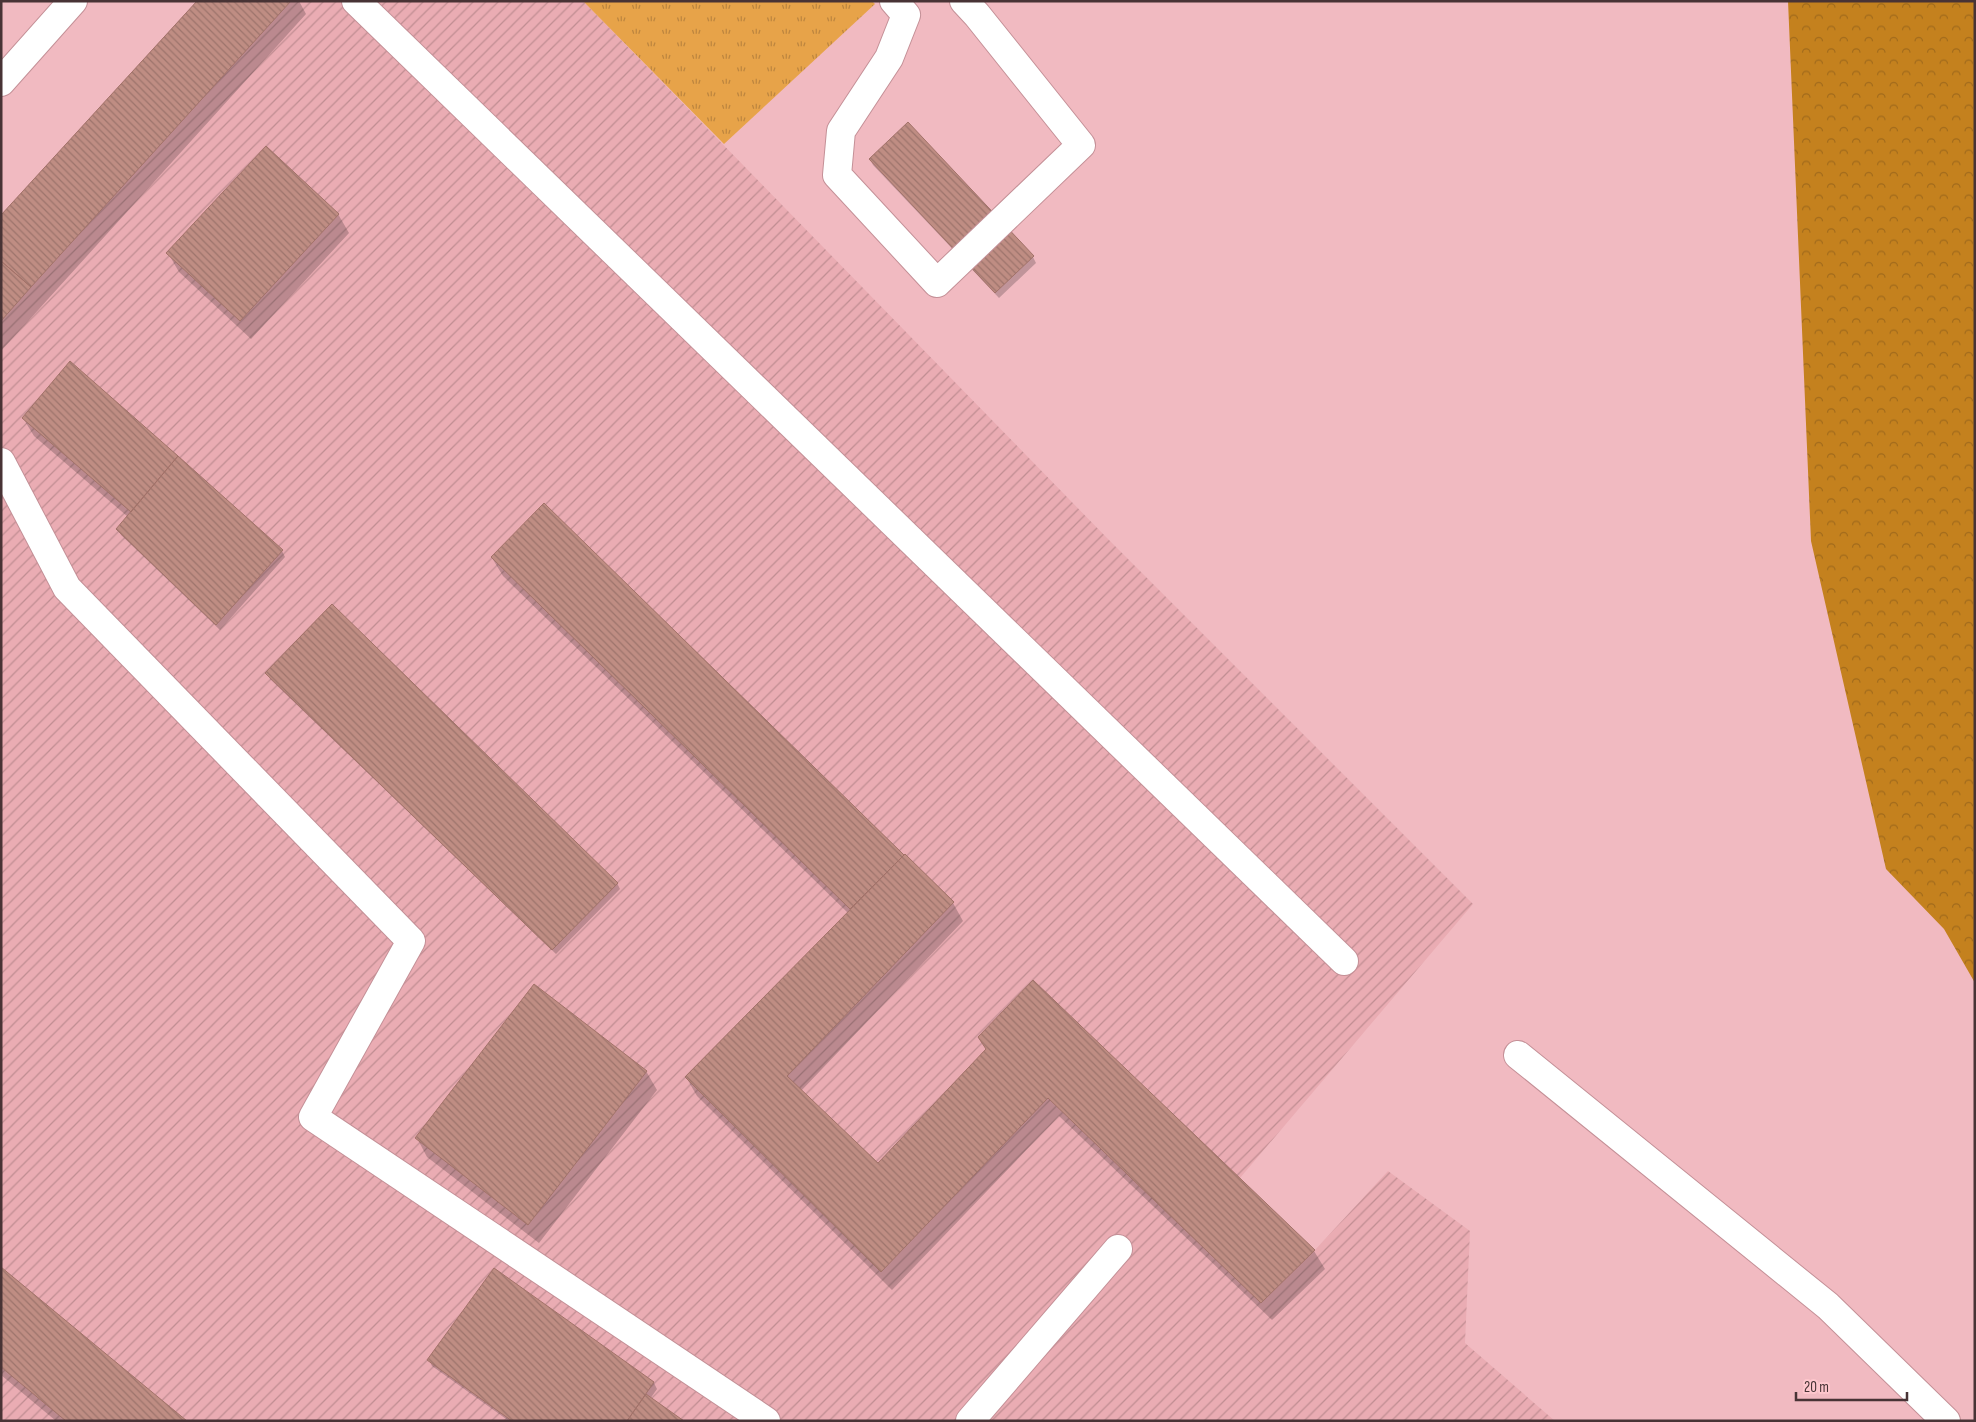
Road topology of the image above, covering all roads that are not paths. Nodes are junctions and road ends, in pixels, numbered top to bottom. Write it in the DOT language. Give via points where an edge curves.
graph roads {
  1 [pos="73,1"];
  2 [pos="356,1"];
  3 [pos="894,1"];
  4 [pos="964,1"];
  5 [pos="1,82"];
  6 [pos="1,462"];
  7 [pos="1344,961"];
  8 [pos="1518,1055"];
  9 [pos="1118,1249"];
  10 [pos="766,1421"];
  11 [pos="970,1421"];
  12 [pos="1946,1421"];
  1 -- 5 [label="street"];
  2 -- 7 [label="street"];
  3 -- 4 [label="street" via="906,15 888,58 841,131 837,175 937,283 1081,144"];
  6 -- 10 [label="street" via="67,588 411,940 313,1117"];
  8 -- 12 [label="street" via="1828,1306"];
  9 -- 11 [label="street"];
}
